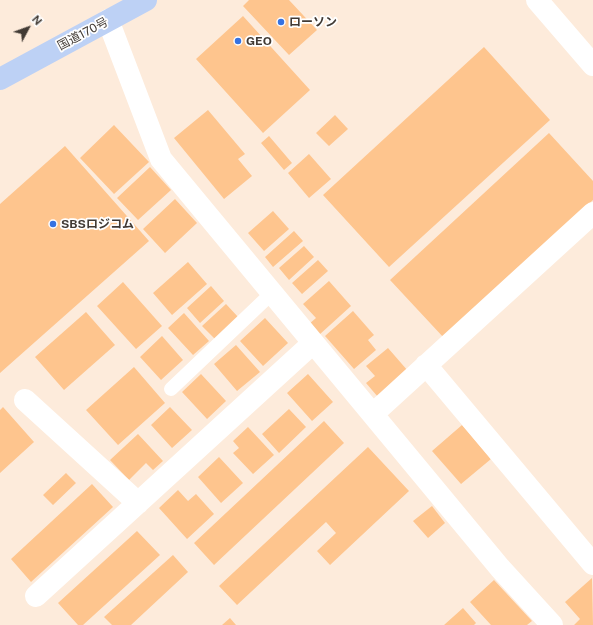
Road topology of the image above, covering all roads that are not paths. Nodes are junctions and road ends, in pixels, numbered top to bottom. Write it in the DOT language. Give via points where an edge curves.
graph roads {
  1 [pos="146,0"];
  2 [pos="536,0"];
  3 [pos="108,20"];
  4 [pos="593,65"];
  5 [pos="0,79"];
  6 [pos="593,213"];
  7 [pos="272,293"];
  8 [pos="313,343"];
  9 [pos="426,365"];
  10 [pos="171,389"];
  11 [pos="25,400"];
  12 [pos="373,414"];
  13 [pos="138,503"];
  14 [pos="593,564"];
  15 [pos="36,596"];
  16 [pos="552,625"];
  1 -- 3 [label="highway, 国道170号"];
  2 -- 4 [label="street"];
  3 -- 5 [label="highway, 国道170号"];
  3 -- 7 [label="street" via="160,159"];
  6 -- 9 [label="street"];
  7 -- 8 [label="street"];
  7 -- 10 [label="lane"];
  8 -- 12 [label="street"];
  8 -- 13 [label="street"];
  9 -- 12 [label="street"];
  9 -- 14 [label="street"];
  11 -- 13 [label="street"];
  12 -- 16 [label="street" via="500,568"];
  13 -- 15 [label="street"];
}
